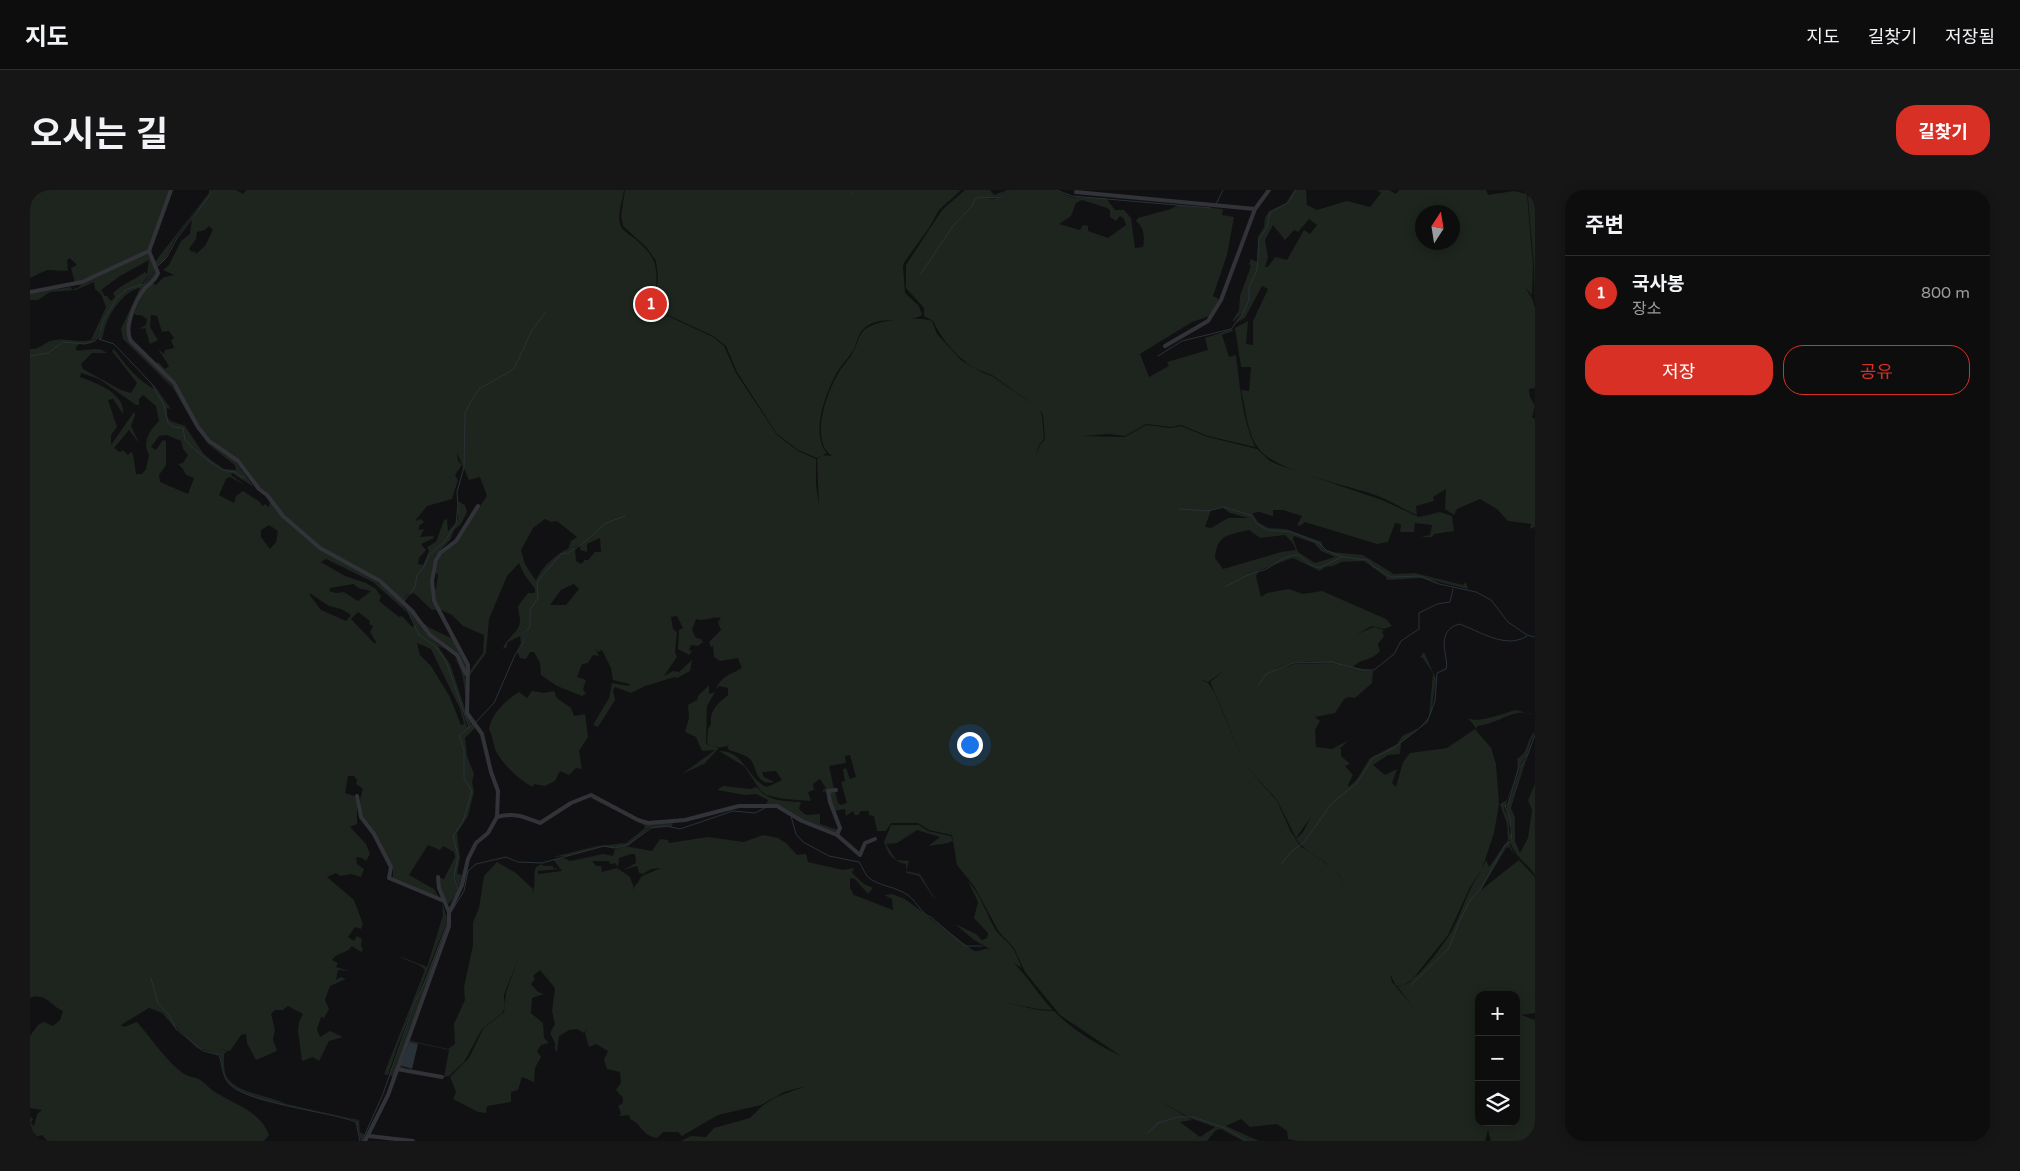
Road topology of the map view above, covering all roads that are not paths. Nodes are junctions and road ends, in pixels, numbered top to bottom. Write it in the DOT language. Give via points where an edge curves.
graph roads {
  1 [pos="171,190"];
  2 [pos="1269,190"];
  3 [pos="1076,192"];
  4 [pos="1255,209"];
  5 [pos="149,251"];
  6 [pos="30,292"];
  7 [pos="1165,346"];
  8 [pos="478,506"];
  9 [pos="468,680"];
  10 [pos="836,790"];
  11 [pos="357,796"];
  12 [pos="497,817"];
  13 [pos="837,835"];
  14 [pos="874,839"];
  15 [pos="438,877"];
  16 [pos="444,901"];
  17 [pos="449,913"];
  18 [pos="397,1069"];
  19 [pos="442,1077"];
  20 [pos="369,1136"];
  21 [pos="365,1141"];
  22 [pos="413,1141"];
  1 -- 5 [label="street"];
  2 -- 4 [label="street"];
  3 -- 4 [label="street"];
  4 -- 7 [label="street" via="1221,300 1208,322"];
  5 -- 6 [label="street" via="82,282"];
  5 -- 9 [label="street" via="158,273 143,292 131,320 128,330 131,341 174,383 198,427 214,446 234,457 283,516 320,548 380,581 411,610 430,635 457,656"];
  8 -- 9 [label="street" via="456,541 438,556 432,581 434,601 468,664"];
  9 -- 12 [label="street" via="467,713 482,734 498,791"];
  10 -- 13 [label="street" via="828,791 840,828"];
  11 -- 16 [label="street" via="361,817 391,867 389,878"];
  12 -- 13 [label="street" via="519,815 540,823 571,803 592,795 648,823 685,820 739,806 777,806 802,821"];
  12 -- 17 [label="street" via="473,849"];
  13 -- 14 [label="street" via="860,855 865,843"];
  15 -- 16 [label="street"];
  16 -- 17 [label="street"];
  17 -- 18 [label="street" via="449,926"];
  18 -- 19 [label="street"];
  18 -- 20 [label="street"];
  20 -- 21 [label="street"];
  20 -- 22 [label="street"];
}
